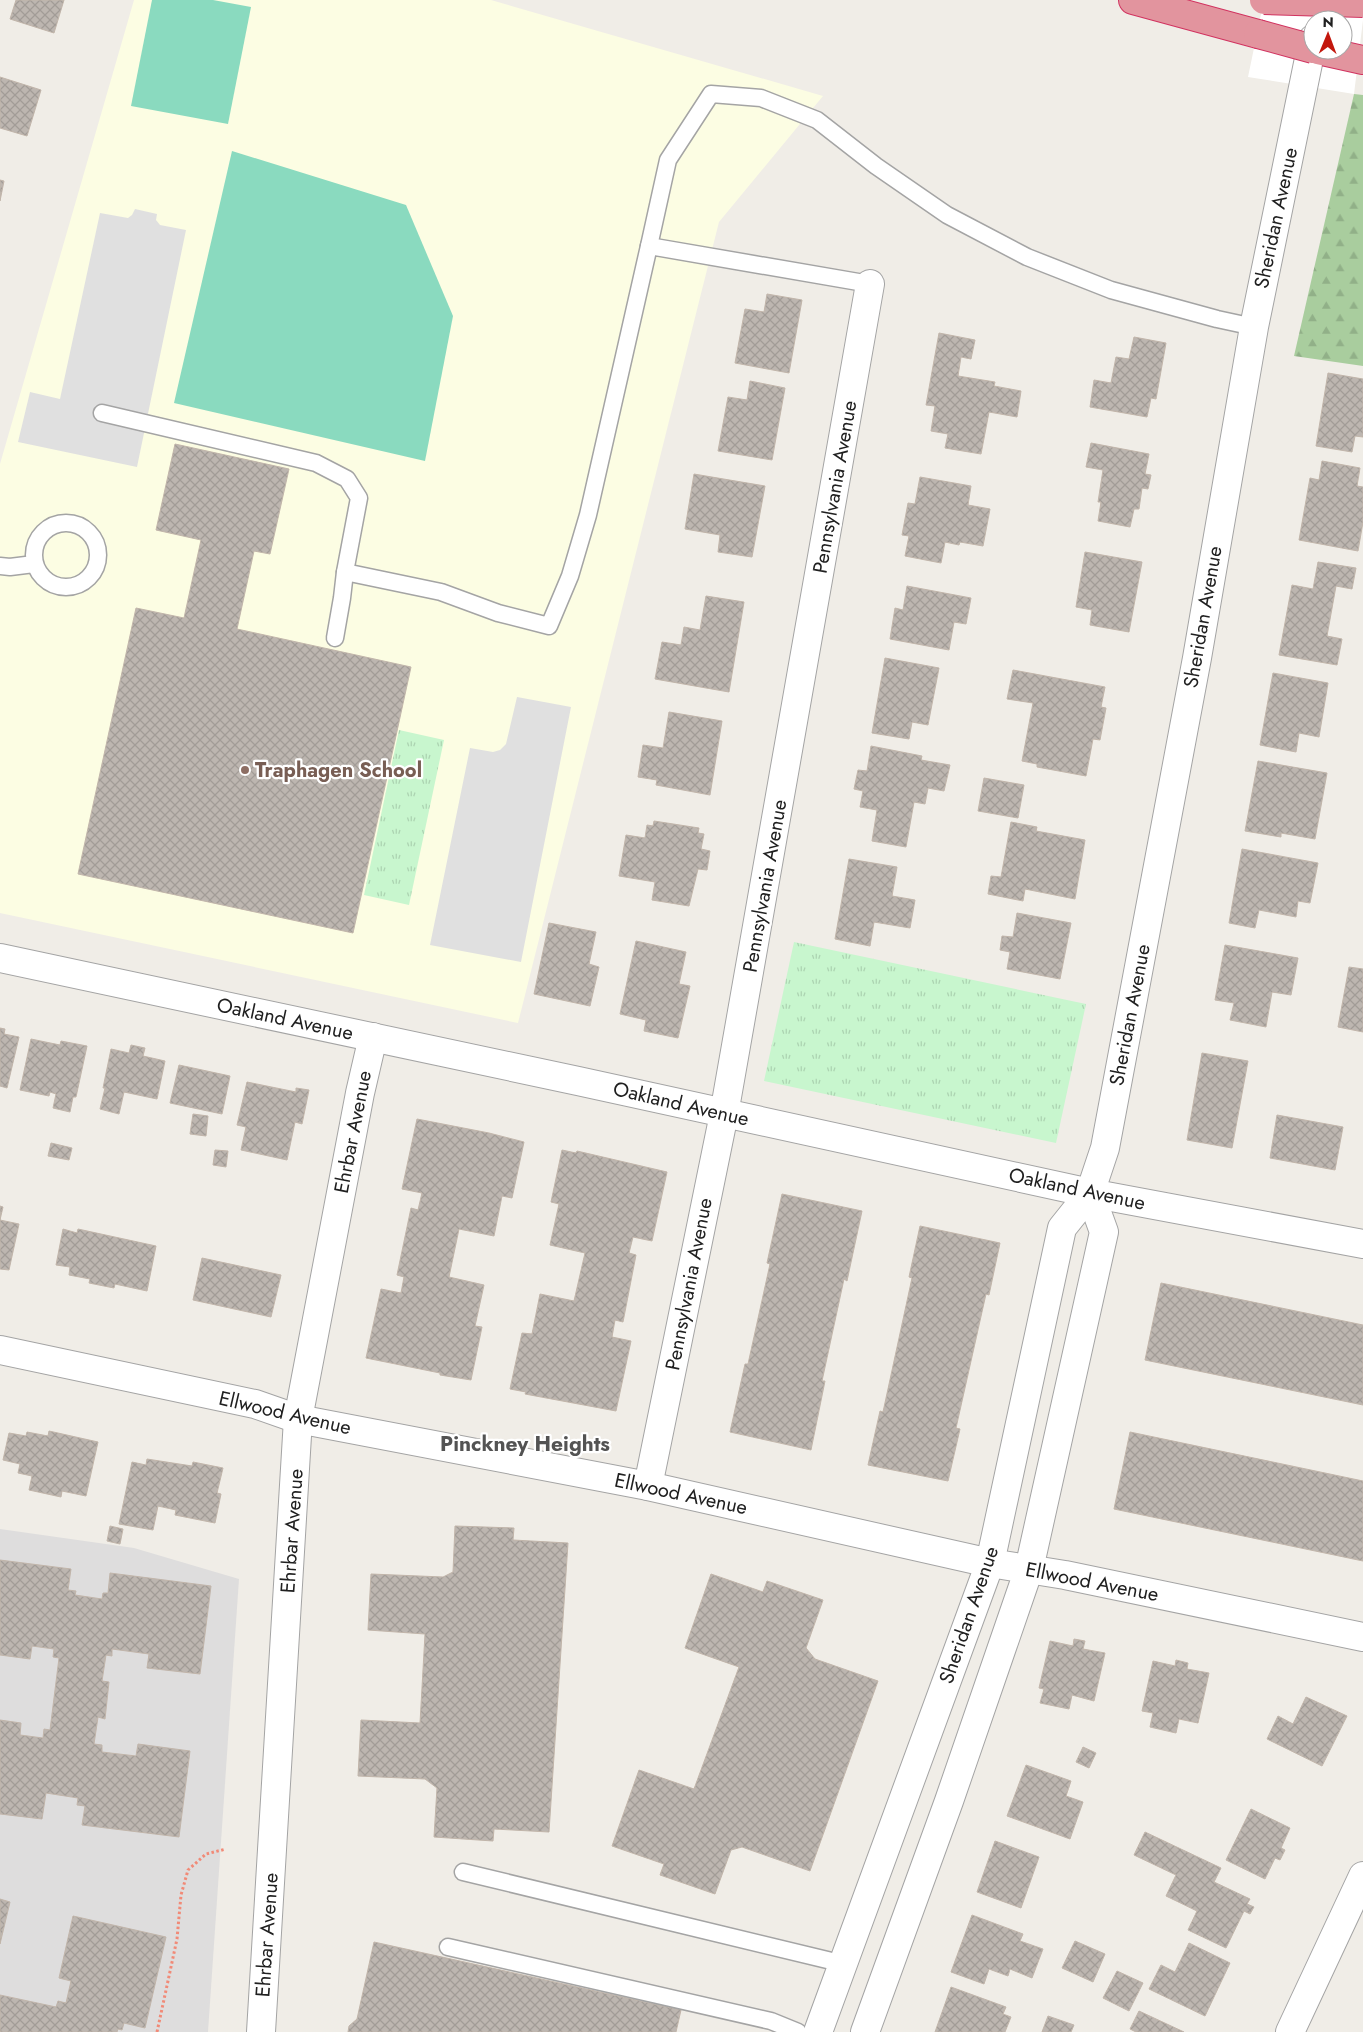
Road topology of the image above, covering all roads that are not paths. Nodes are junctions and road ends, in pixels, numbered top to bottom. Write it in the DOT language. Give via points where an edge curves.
graph roads {
  1 [pos="1133,0"];
  2 [pos="1264,0"];
  3 [pos="1363,3"];
  4 [pos="1303,46"];
  5 [pos="1309,60"];
  6 [pos="649,246"];
  7 [pos="870,284"];
  8 [pos="1254,327"];
  9 [pos="102,413"];
  10 [pos="34,564"];
  11 [pos="0,566"];
  12 [pos="345,572"];
  13 [pos="335,638"];
  14 [pos="0,958"];
  15 [pos="374,1037"];
  16 [pos="724,1114"];
  17 [pos="1090,1193"];
  18 [pos="1363,1244"];
  19 [pos="0,1350"];
  20 [pos="298,1418"];
  21 [pos="648,1486"];
  22 [pos="990,1563"];
  23 [pos="1029,1569"];
  24 [pos="1363,1637"];
  25 [pos="463,1872"];
  26 [pos="1363,1876"];
  27 [pos="448,1948"];
  28 [pos="844,1964"];
  29 [pos="261,2032"];
  30 [pos="798,2032"];
  31 [pos="818,2032"];
  32 [pos="865,2032"];
  33 [pos="1290,2032"];
  1 -- 4 [label="highway, bridge"];
  2 -- 3 [label="highway, bridge"];
  5 -- 8 [label="street, Sheridan Avenue"];
  6 -- 7 [label="lane"];
  6 -- 8 [label="lane" via="668,160 711,94 760,98 817,120 946,215 1027,257 1111,290"];
  6 -- 12 [label="lane" via="588,514 570,576 549,626 498,613 441,592"];
  7 -- 16 [label="street, Pennsylvania Avenue"];
  8 -- 17 [label="street, Sheridan Avenue" via="1195,668 1105,1148"];
  9 -- 12 [label="lane" via="316,463 348,479 359,498"];
  10 -- 11 [label="lane"];
  12 -- 13 [label="lane"];
  14 -- 15 [label="street, Oakland Avenue"];
  15 -- 16 [label="street, Oakland Avenue"];
  15 -- 20 [label="street, Ehrbar Avenue" via="360,1093"];
  16 -- 17 [label="street, Oakland Avenue"];
  16 -- 21 [label="street, Pennsylvania Avenue"];
  17 -- 18 [label="street, Oakland Avenue"];
  17 -- 22 [label="street, Sheridan Avenue" via="1062,1228"];
  17 -- 23 [label="street, Sheridan Avenue" via="1104,1232"];
  19 -- 20 [label="street, Ellwood Avenue" via="255,1404"];
  20 -- 21 [label="street, Ellwood Avenue"];
  20 -- 29 [label="street, Ehrbar Avenue"];
  21 -- 22 [label="street, Ellwood Avenue"];
  22 -- 23 [label="street, Ellwood Avenue"];
  22 -- 28 [label="street, Sheridan Avenue"];
  23 -- 24 [label="street, Ellwood Avenue"];
  23 -- 32 [label="street, Sheridan Avenue"];
  25 -- 28 [label="lane"];
  26 -- 33 [label="street"];
  27 -- 30 [label="lane" via="771,2021"];
  28 -- 31 [label="street, Sheridan Avenue"];
}
